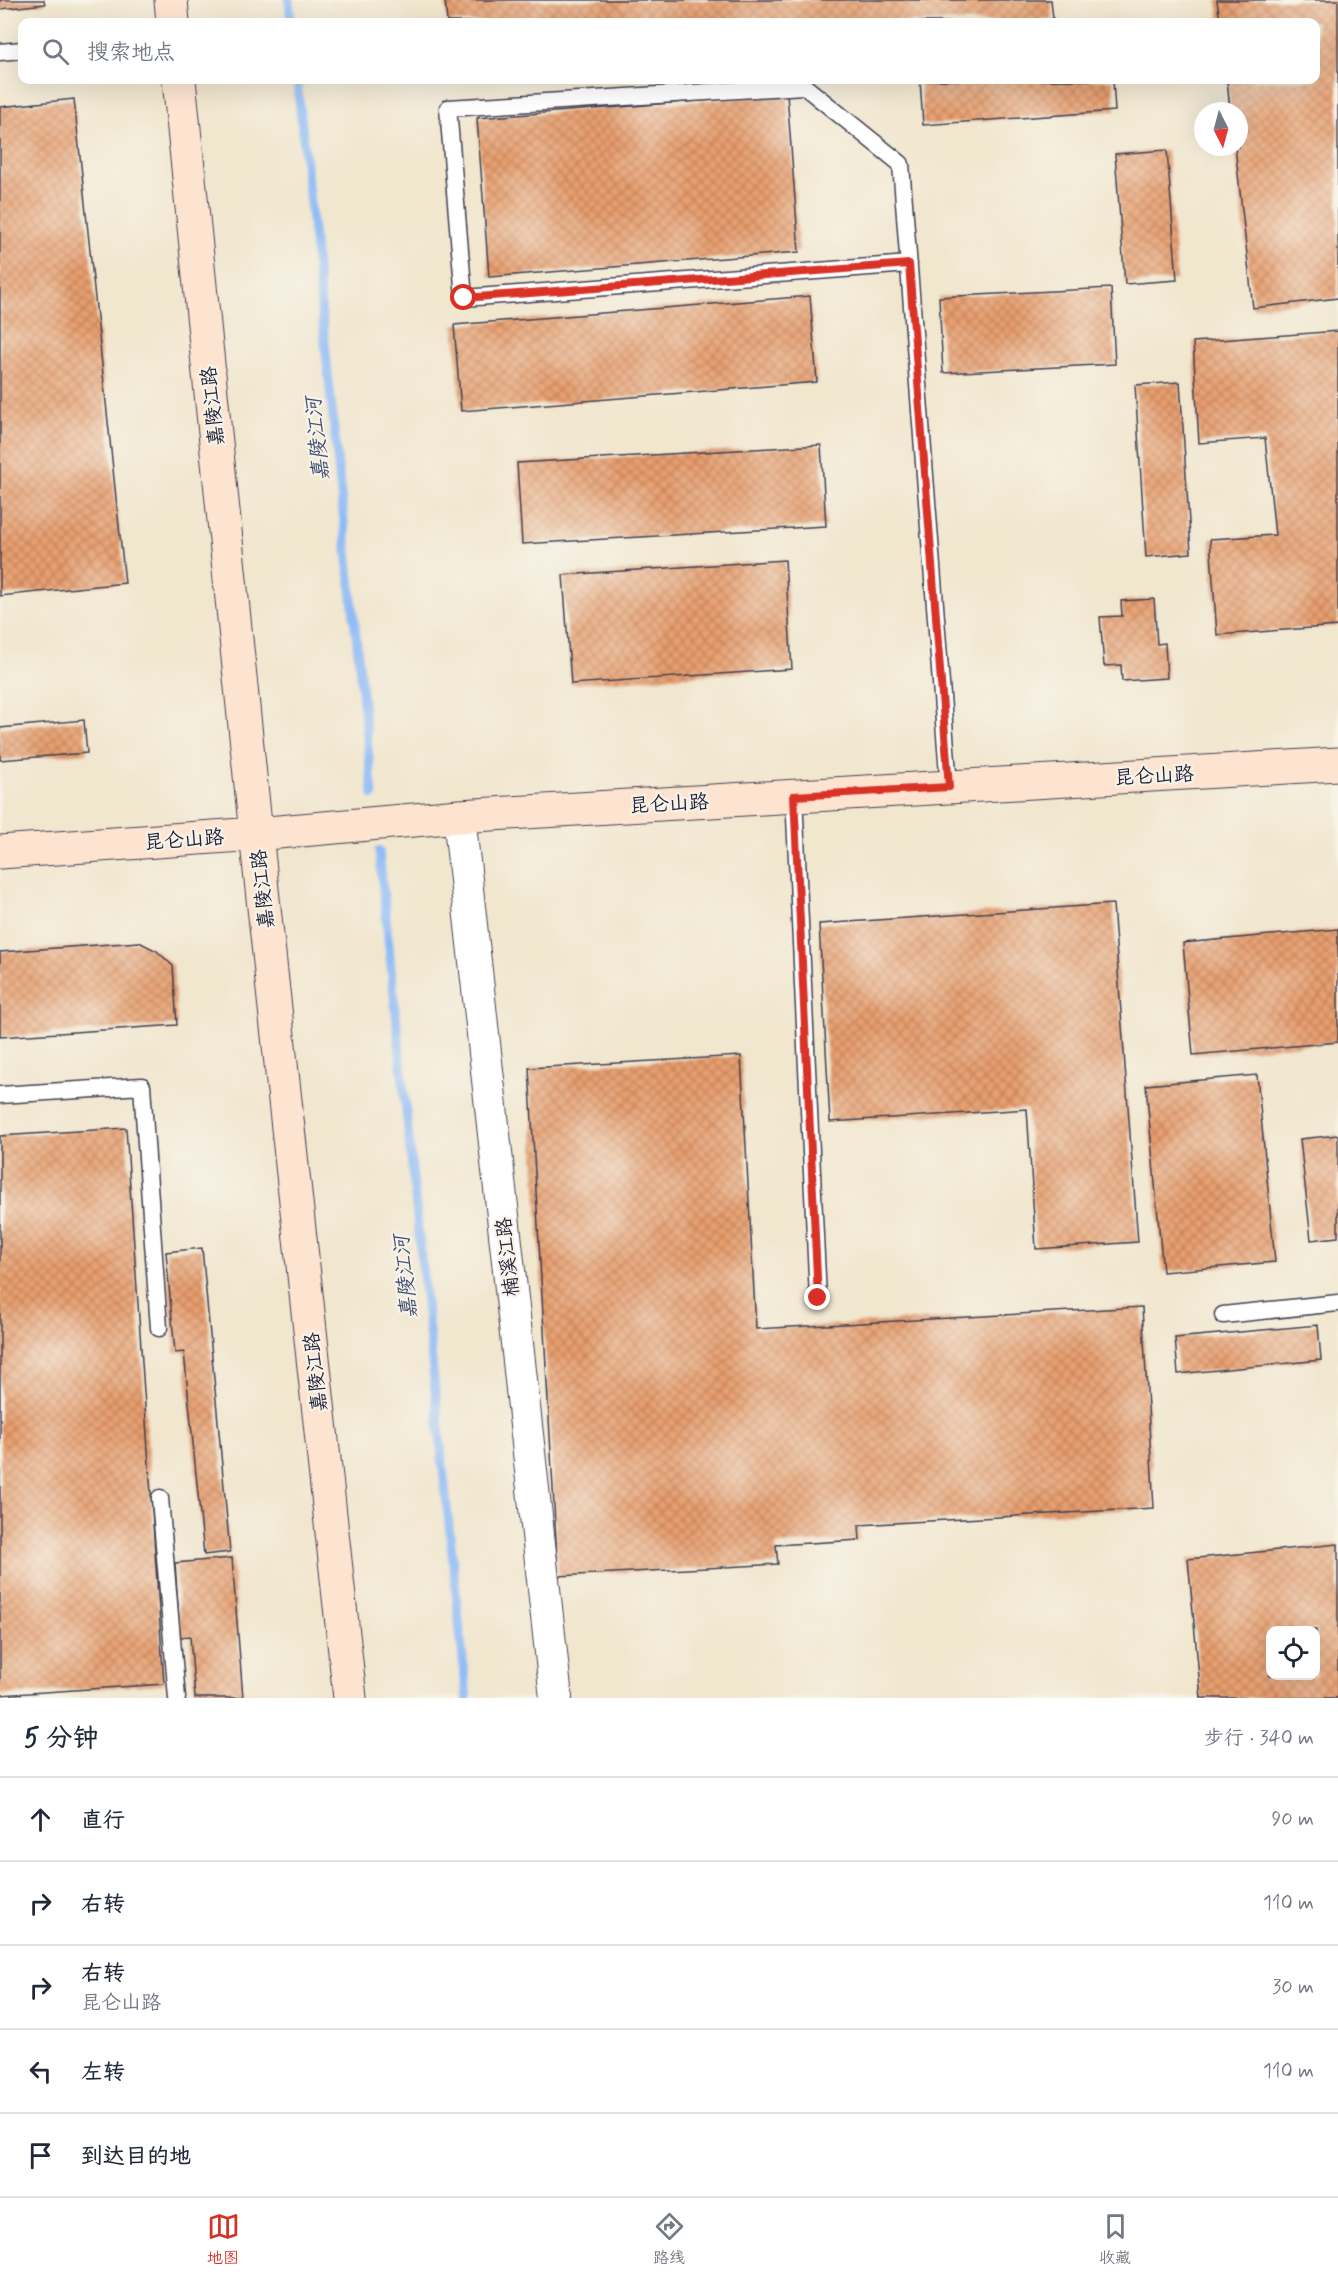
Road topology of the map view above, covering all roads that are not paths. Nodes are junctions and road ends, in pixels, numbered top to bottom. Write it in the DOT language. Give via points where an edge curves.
graph roads {
  1 [pos="171,0"];
  2 [pos="173,18"];
  3 [pos="18,50"];
  4 [pos="0,52"];
  5 [pos="179,84"];
  6 [pos="909,264"];
  7 [pos="1338,764"];
  8 [pos="949,787"];
  9 [pos="794,796"];
  10 [pos="459,816"];
  11 [pos="256,834"];
  12 [pos="0,852"];
  13 [pos="0,1095"];
  14 [pos="818,1298"];
  15 [pos="1338,1303"];
  16 [pos="1223,1315"];
  17 [pos="159,1328"];
  18 [pos="160,1498"];
  19 [pos="177,1698"];
  20 [pos="350,1698"];
  21 [pos="556,1698"];
  1 -- 2 [label="street"];
  3 -- 4 [label="lane"];
  5 -- 11 [label="street, 嘉陵江路"];
  6 -- 6 [label="lane" via="901,164 804,86 448,108 464,298"];
  6 -- 8 [label="lane"];
  7 -- 8 [label="street, 昆仑山路"];
  8 -- 9 [label="street, 昆仑山路"];
  9 -- 10 [label="street, 昆仑山路"];
  9 -- 14 [label="lane"];
  10 -- 11 [label="street, 昆仑山路"];
  10 -- 21 [label="street, 楠溪江路"];
  11 -- 12 [label="street, 昆仑山路"];
  11 -- 20 [label="street, 嘉陵江路"];
  13 -- 17 [label="lane" via="142,1086"];
  15 -- 16 [label="lane"];
  18 -- 19 [label="lane"];
}
